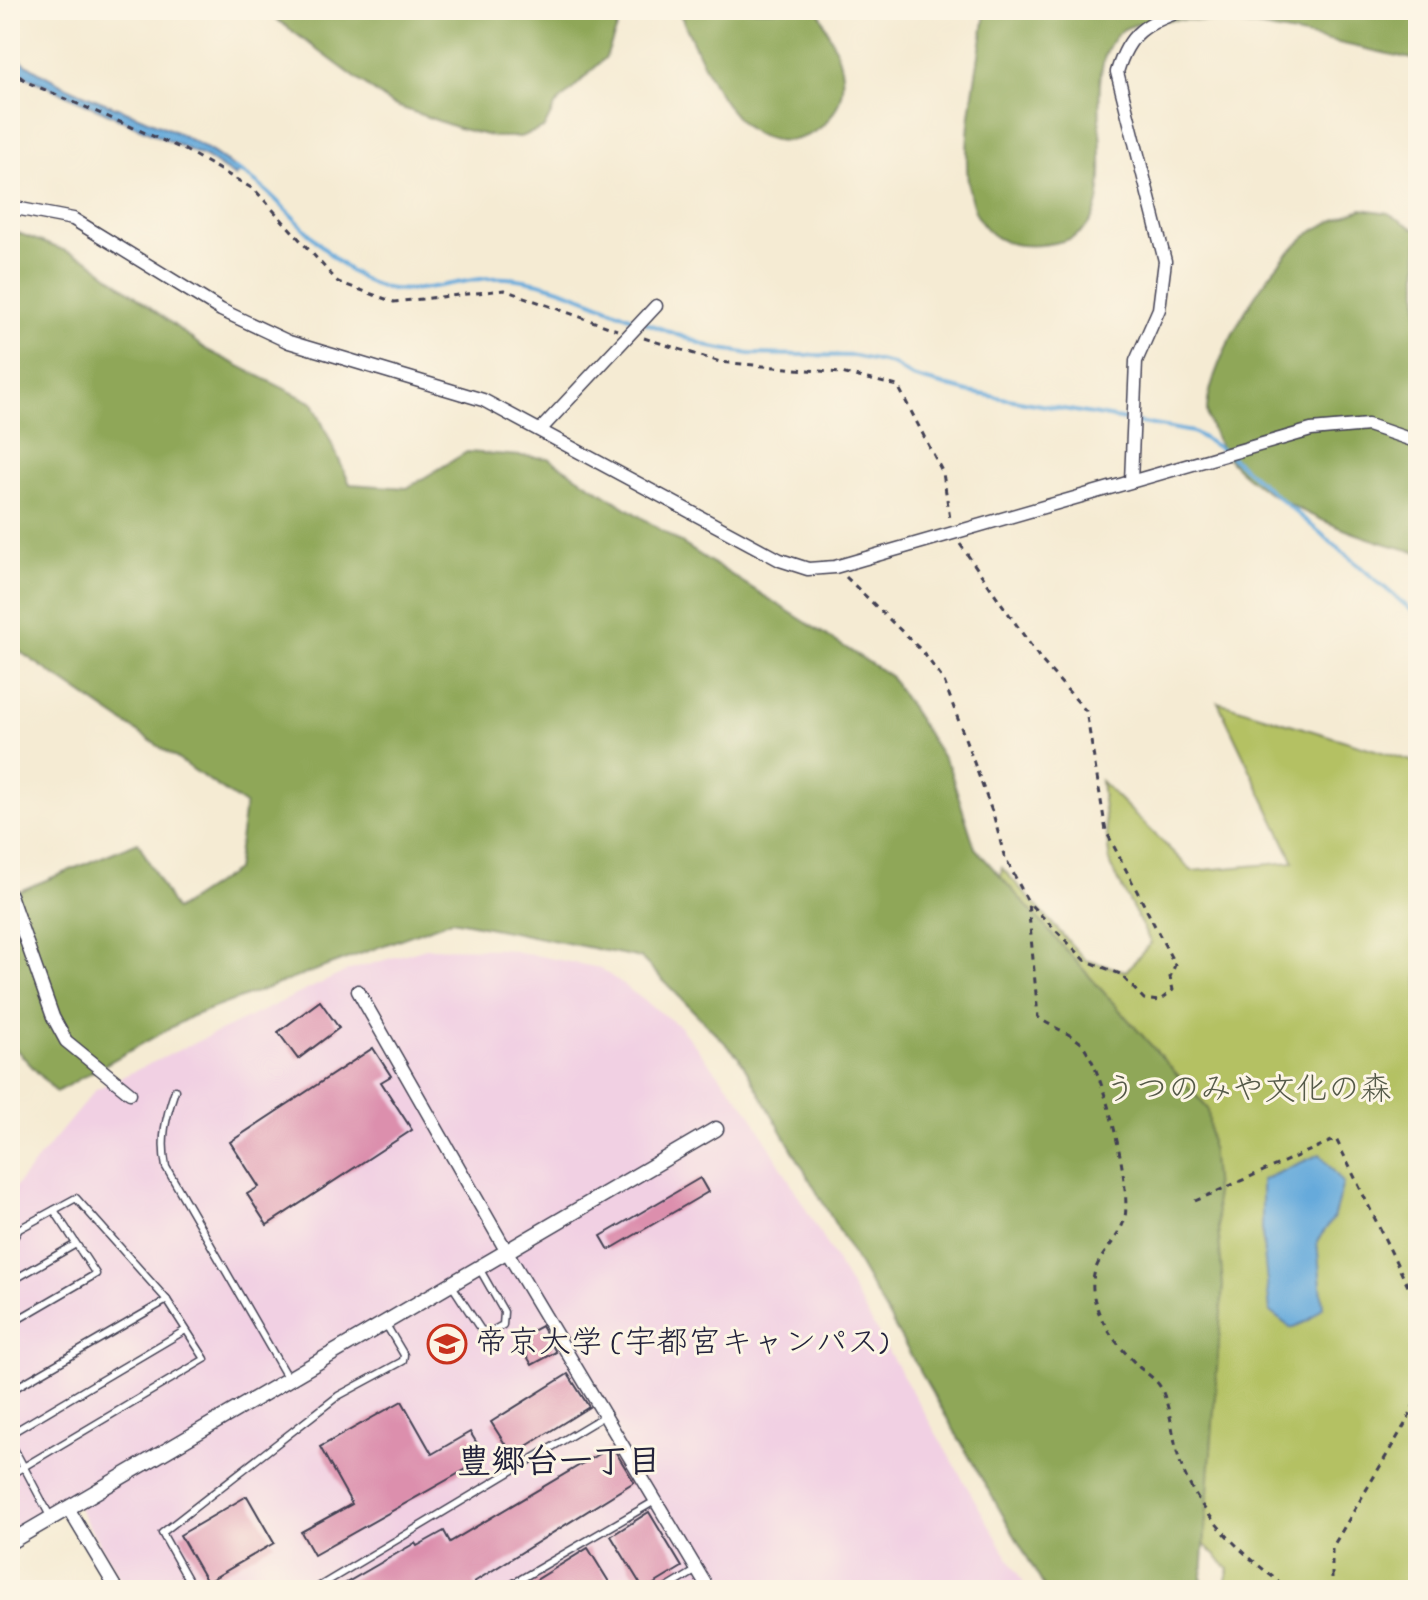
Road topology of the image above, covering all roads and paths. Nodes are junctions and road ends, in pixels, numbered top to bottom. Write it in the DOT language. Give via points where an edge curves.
graph roads {
  1 [pos="1183,10"];
  2 [pos="10,69"];
  3 [pos="10,207"];
  4 [pos="656,306"];
  5 [pos="625,332"];
  6 [pos="638,336"];
  7 [pos="541,429"];
  8 [pos="1418,442"];
  9 [pos="1131,481"];
  10 [pos="953,533"];
  11 [pos="835,567"];
  12 [pos="10,895"];
  13 [pos="1028,902"];
  14 [pos="358,991"];
  15 [pos="175,1090"];
  16 [pos="130,1093"];
  17 [pos="716,1129"];
  18 [pos="1195,1201"];
  19 [pos="54,1210"];
  20 [pos="10,1244"];
  21 [pos="76,1244"];
  22 [pos="507,1252"];
  23 [pos="479,1268"];
  24 [pos="10,1282"];
  25 [pos="451,1284"];
  26 [pos="167,1300"];
  27 [pos="1418,1307"];
  28 [pos="385,1323"];
  29 [pos="10,1324"];
  30 [pos="184,1331"];
  31 [pos="288,1379"];
  32 [pos="10,1391"];
  33 [pos="1418,1394"];
  34 [pos="604,1416"];
  35 [pos="10,1434"];
  36 [pos="10,1441"];
  37 [pos="24,1467"];
  38 [pos="10,1475"];
  39 [pos="655,1501"];
  40 [pos="68,1508"];
  41 [pos="51,1518"];
  42 [pos="10,1542"];
  43 [pos="697,1570"];
  44 [pos="117,1590"];
  45 [pos="194,1590"];
  46 [pos="313,1590"];
  47 [pos="502,1590"];
  48 [pos="664,1590"];
  49 [pos="709,1590"];
  50 [pos="1290,1590"];
  51 [pos="1332,1590"];
  1 -- 9 [label="street" via="1150,22 1125,45 1117,72 1165,261 1159,309 1136,361"];
  2 -- 5 [label="path" via="27,82 185,150 255,190 338,282 394,302 504,290"];
  3 -- 7 [label="street" via="73,219 221,310 289,342 447,386"];
  4 -- 7 [label="street"];
  6 -- 10 [label="path" via="720,362 841,373 898,386 943,473"];
  7 -- 11 [label="street" via="780,560 808,569"];
  8 -- 9 [label="street" via="1368,425 1311,430"];
  9 -- 10 [label="street"];
  10 -- 11 [label="street"];
  10 -- 13 [label="path" via="1041,660 1086,711 1106,831 1175,965 1170,977 1173,990 1159,1001 1144,999 1120,974 1085,960"];
  11 -- 13 [label="path" via="923,652 944,681 1004,855"];
  12 -- 16 [label="street" via="66,1041"];
  13 -- 50 [label="path" via="1038,1017 1087,1052 1124,1165 1125,1219 1095,1262 1094,1295 1107,1331 1160,1386 1183,1469 1206,1512"];
  14 -- 22 [label="street"];
  15 -- 31 [label="lane" via="165,1120 166,1167"];
  17 -- 22 [label="street"];
  18 -- 27 [label="path" via="1336,1139"];
  19 -- 20 [label="lane" via="19,1229"];
  19 -- 21 [label="lane"];
  19 -- 26 [label="lane" via="76,1198"];
  21 -- 24 [label="lane"];
  21 -- 29 [label="lane" via="96,1274"];
  22 -- 23 [label="street"];
  22 -- 34 [label="street"];
  23 -- 25 [label="street"];
  23 -- 25 [label="lane" via="504,1312 503,1325 490,1332 478,1328"];
  25 -- 28 [label="street"];
  26 -- 30 [label="lane"];
  26 -- 32 [label="lane"];
  28 -- 31 [label="street"];
  28 -- 45 [label="lane" via="403,1361 338,1396 162,1533"];
  30 -- 35 [label="lane"];
  30 -- 37 [label="lane" via="205,1359"];
  31 -- 40 [label="street"];
  33 -- 51 [label="path" via="1332,1548"];
  34 -- 39 [label="street"];
  34 -- 46 [label="lane"];
  36 -- 37 [label="lane"];
  37 -- 38 [label="lane"];
  37 -- 41 [label="lane"];
  39 -- 43 [label="street"];
  39 -- 47 [label="lane"];
  40 -- 41 [label="street"];
  40 -- 44 [label="street"];
  41 -- 42 [label="street"];
  43 -- 48 [label="lane"];
  43 -- 49 [label="street"];
}
